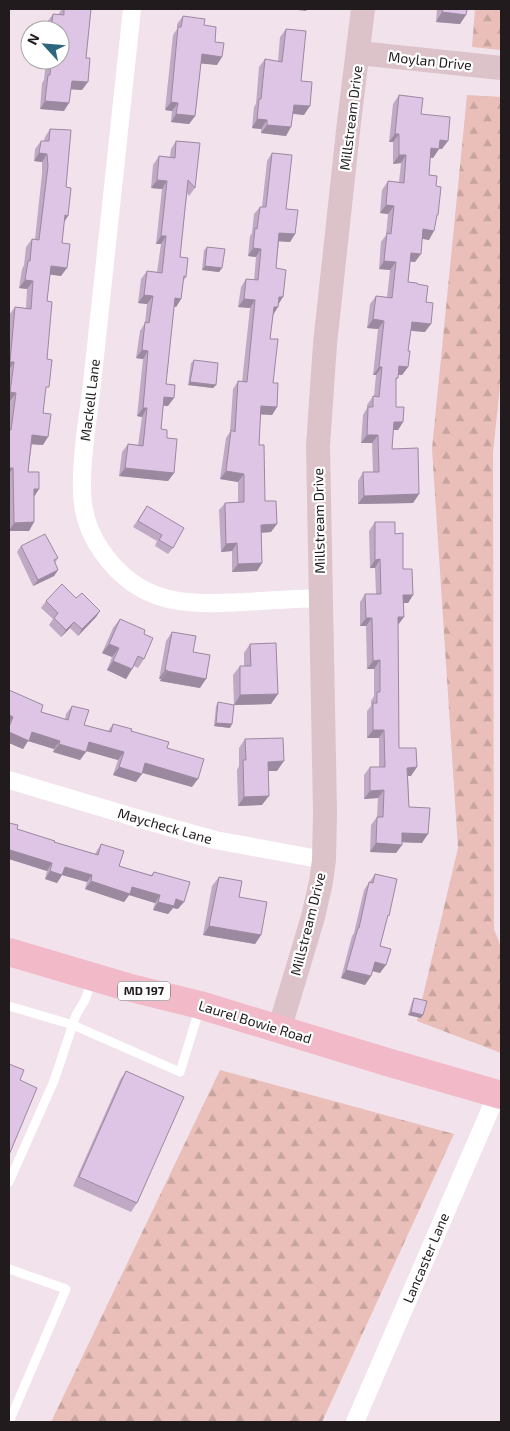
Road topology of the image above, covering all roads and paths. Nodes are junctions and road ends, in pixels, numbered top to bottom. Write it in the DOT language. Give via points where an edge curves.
graph roads {
  1 [pos="132,9"];
  2 [pos="363,9"];
  3 [pos="359,53"];
  4 [pos="501,68"];
  5 [pos="321,598"];
  6 [pos="9,780"];
  7 [pos="324,860"];
  8 [pos="9,952"];
  9 [pos="93,977"];
  10 [pos="200,1005"];
  11 [pos="9,1006"];
  12 [pos="73,1025"];
  13 [pos="279,1030"];
  14 [pos="499,1095"];
  15 [pos="9,1182"];
  16 [pos="9,1269"];
  17 [pos="9,1422"];
  18 [pos="356,1422"];
  1 -- 5 [label="street, Mackell Lane" via="85,446 82,490 88,524 100,548 118,572 141,589 161,597 205,604"];
  2 -- 3 [label="street, Millstream Drive"];
  3 -- 4 [label="street, Moylan Drive"];
  3 -- 5 [label="street, Millstream Drive" via="321,401 318,446"];
  5 -- 7 [label="street, Millstream Drive"];
  6 -- 7 [label="street, Maycheck Lane" via="215,840"];
  7 -- 13 [label="street, Millstream Drive" via="313,917"];
  8 -- 9 [label="main road, Laurel Bowie Road / MD 197"];
  9 -- 10 [label="main road, Laurel Bowie Road / MD 197"];
  9 -- 12 [label="lane"];
  10 -- 12 [label="lane" via="180,1072"];
  10 -- 13 [label="main road, Laurel Bowie Road / MD 197"];
  11 -- 12 [label="lane"];
  12 -- 15 [label="lane" via="54,1081"];
  13 -- 14 [label="main road, Laurel Bowie Road / MD 197"];
  14 -- 18 [label="street, Lancaster Lane"];
  16 -- 17 [label="lane" via="66,1289"];
}
